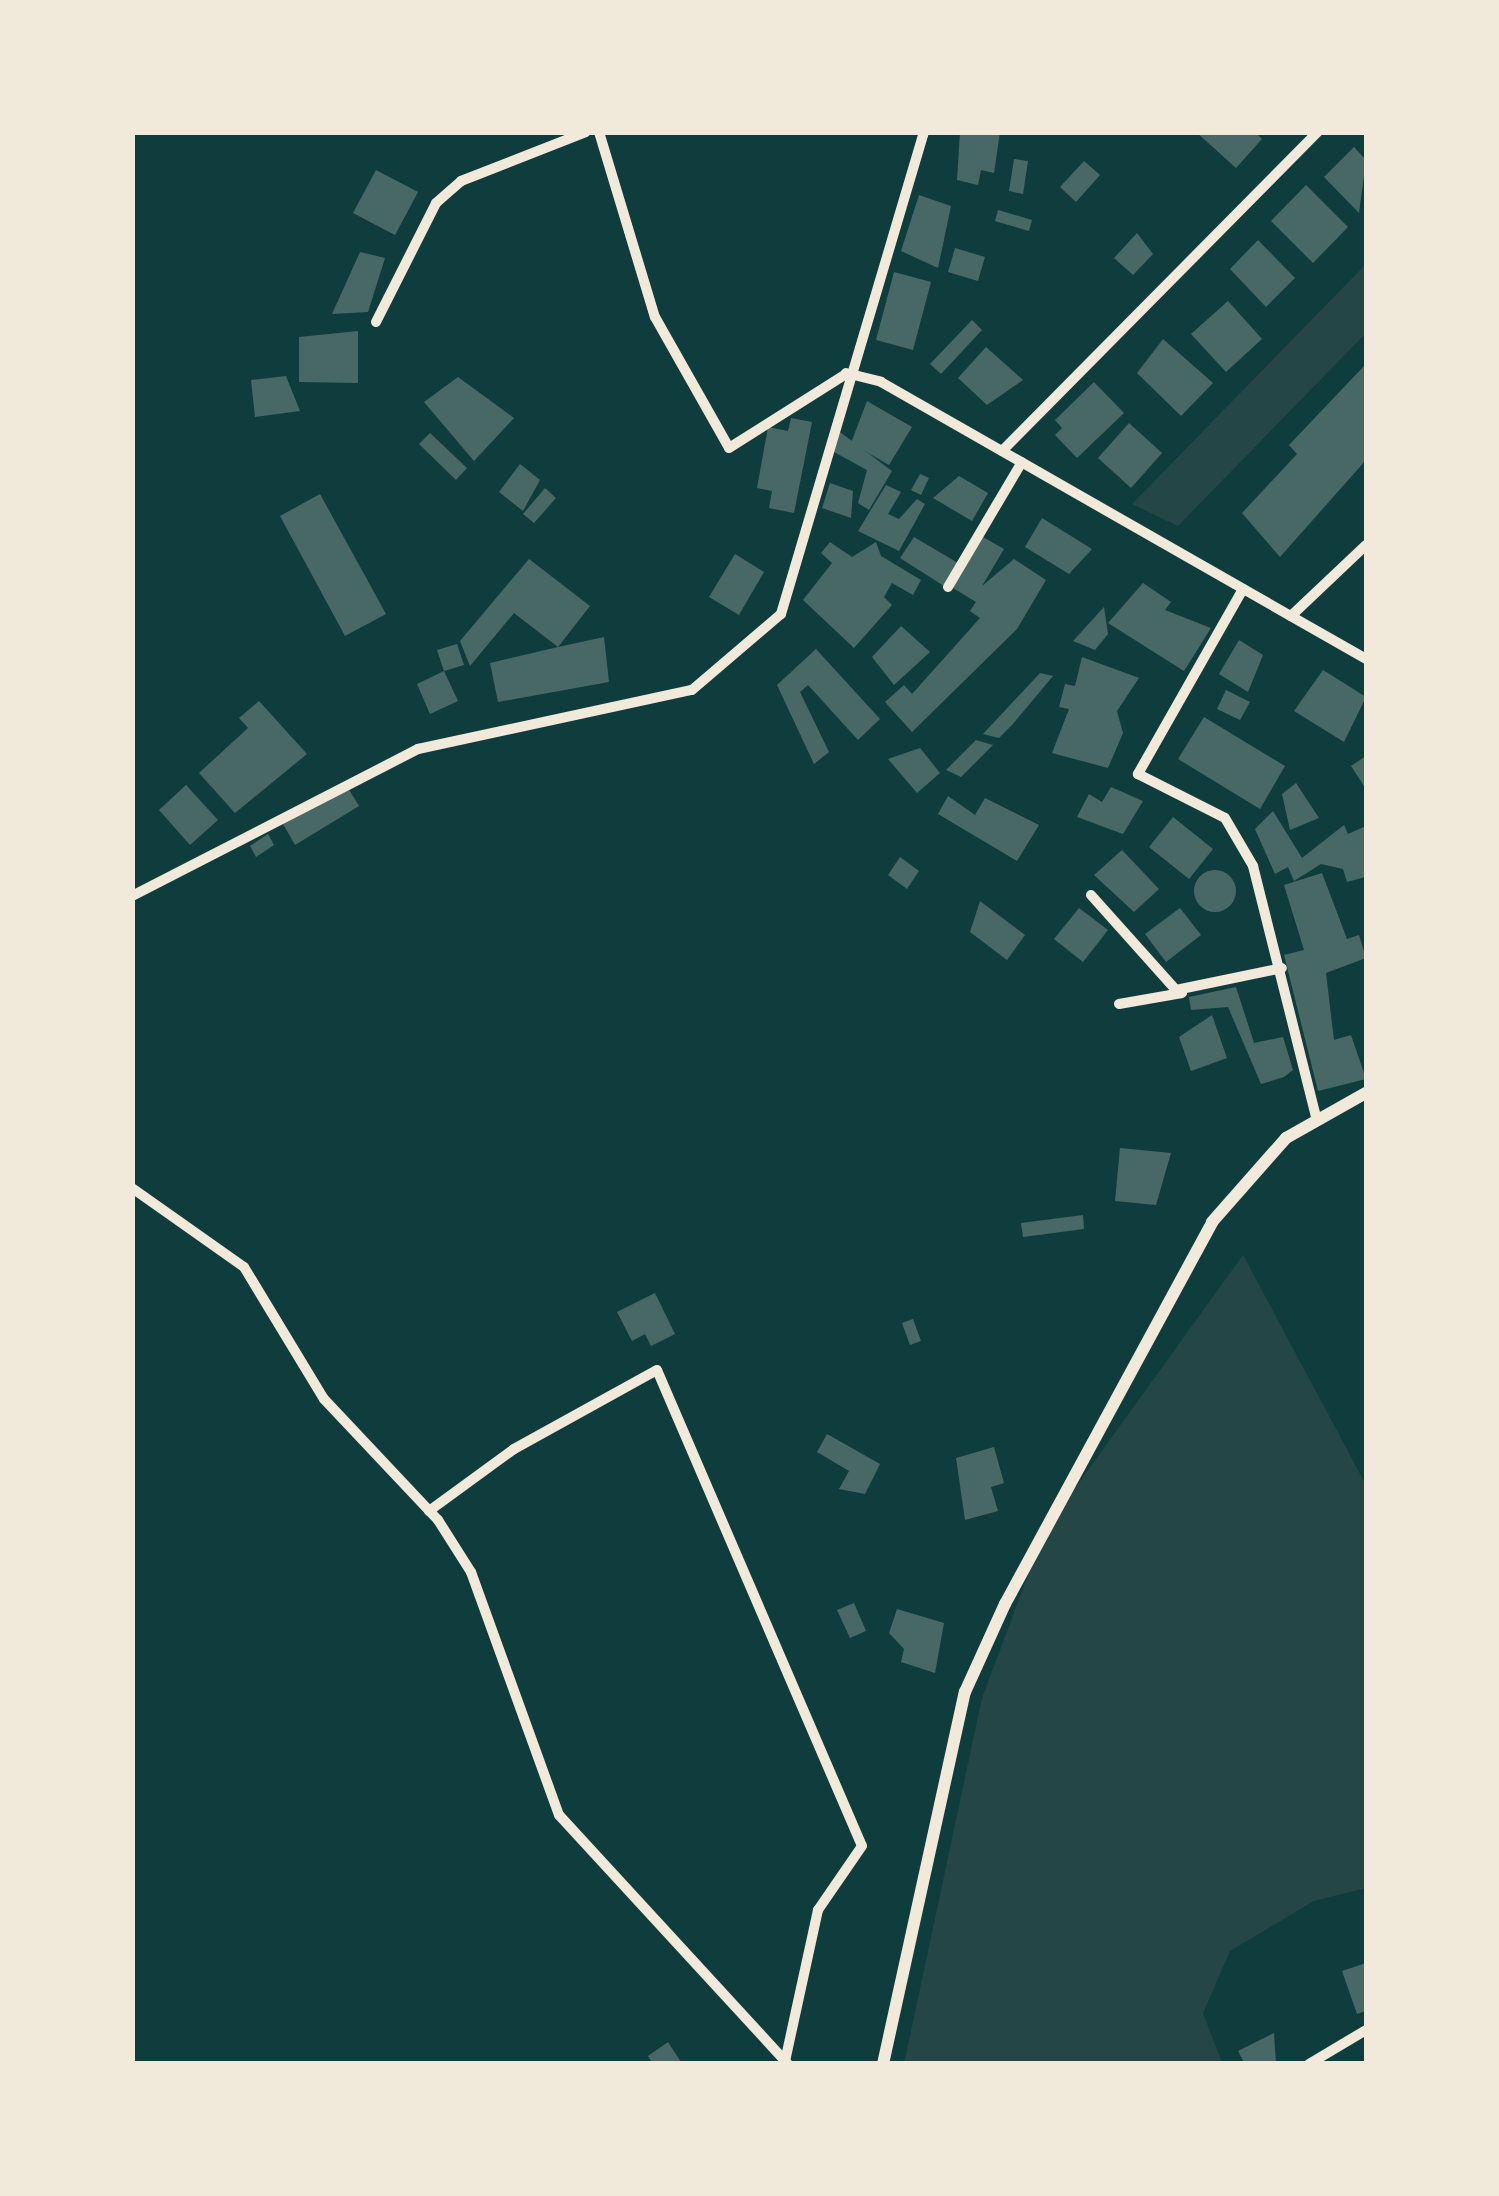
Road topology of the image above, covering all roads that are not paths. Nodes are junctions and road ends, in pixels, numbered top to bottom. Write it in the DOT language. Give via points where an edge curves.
graph roads {
  1 [pos="586,132"];
  2 [pos="599,132"];
  3 [pos="924,132"];
  4 [pos="1318,132"];
  5 [pos="376,322"];
  6 [pos="846,373"];
  7 [pos="1002,451"];
  8 [pos="1022,462"];
  9 [pos="1366,545"];
  10 [pos="948,587"];
  11 [pos="1243,588"];
  12 [pos="1291,616"];
  13 [pos="1366,659"];
  14 [pos="132,896"];
  15 [pos="1091,896"];
  16 [pos="1282,968"];
  17 [pos="1187,992"];
  18 [pos="1119,1004"];
  19 [pos="1366,1093"];
  20 [pos="1318,1120"];
  21 [pos="132,1188"];
  22 [pos="429,1511"];
  23 [pos="1366,2030"];
  24 [pos="786,2062"];
  25 [pos="883,2064"];
  26 [pos="1309,2064"];
  1 -- 5 [label="street" via="461,181 436,203"];
  2 -- 6 [label="street" via="655,317 729,448"];
  3 -- 6 [label="street"];
  4 -- 7 [label="street"];
  6 -- 7 [label="street" via="881,382"];
  6 -- 14 [label="street" via="780,614 692,690 418,749"];
  7 -- 8 [label="street"];
  8 -- 10 [label="street"];
  8 -- 11 [label="street"];
  9 -- 12 [label="street"];
  11 -- 12 [label="street"];
  11 -- 16 [label="street" via="1138,774 1226,818 1253,866"];
  12 -- 13 [label="street"];
  15 -- 17 [label="street"];
  16 -- 17 [label="street"];
  16 -- 20 [label="street"];
  17 -- 18 [label="street"];
  19 -- 20 [label="street"];
  20 -- 25 [label="street" via="1286,1138 1212,1222 1005,1604 965,1692"];
  21 -- 22 [label="street" via="244,1267 324,1399"];
  22 -- 24 [label="street" via="471,1572 559,1815"];
  22 -- 24 [label="street" via="514,1449 657,1370 862,1846 818,1910"];
  23 -- 26 [label="street"];
}
